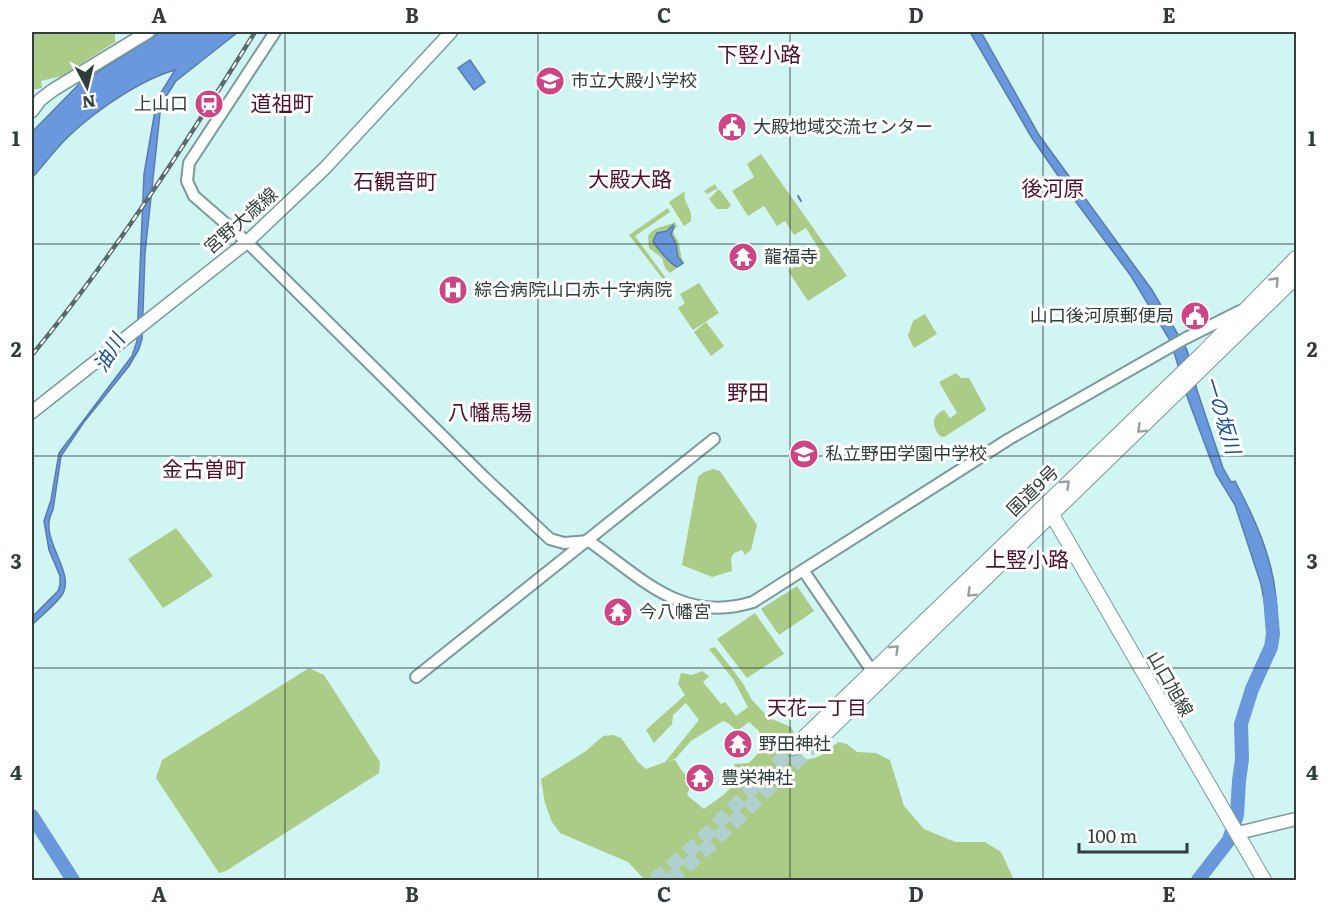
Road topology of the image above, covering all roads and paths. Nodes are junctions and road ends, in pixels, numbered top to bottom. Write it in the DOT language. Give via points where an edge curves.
graph roads {
  1 [pos="148,32"];
  2 [pos="275,32"];
  3 [pos="451,32"];
  4 [pos="32,111"];
  5 [pos="247,242"];
  6 [pos="1296,258"];
  7 [pos="1296,276"];
  8 [pos="1254,303"];
  9 [pos="1195,368"];
  10 [pos="32,411"];
  11 [pos="714,439"];
  12 [pos="1049,510"];
  13 [pos="589,541"];
  14 [pos="802,570"];
  15 [pos="872,671"];
  16 [pos="416,677"];
  17 [pos="820,740"];
  18 [pos="793,748"];
  19 [pos="1296,819"];
  20 [pos="1238,833"];
  21 [pos="1264,880"];
  1 -- 4 [label="main road" via="53,90"];
  2 -- 5 [label="street" via="201,143 187,173 186,181 194,196"];
  3 -- 5 [label="main road, 宮野大歳線" via="325,168"];
  5 -- 10 [label="main road, 宮野大歳線"];
  5 -- 13 [label="street" via="550,539 564,543"];
  8 -- 6 [label="main road, 国道9号, one-way"];
  7 -- 9 [label="main road, 国道9号"];
  8 -- 9 [label="main road, 国道9号"];
  8 -- 14 [label="street" via="1009,439"];
  9 -- 12 [label="main road, 国道9号"];
  11 -- 13 [label="street"];
  15 -- 12 [label="main road, 国道9号, one-way"];
  12 -- 17 [label="main road, 国道9号, one-way"];
  12 -- 20 [label="main road, 山口旭線"];
  13 -- 14 [label="street" via="656,589 694,607 736,607 753,602"];
  13 -- 16 [label="street"];
  14 -- 15 [label="street"];
  15 -- 18 [label="main road, 国道9号"];
  19 -- 20 [label="main road"];
  20 -- 21 [label="main road, 山口旭線"];
}
